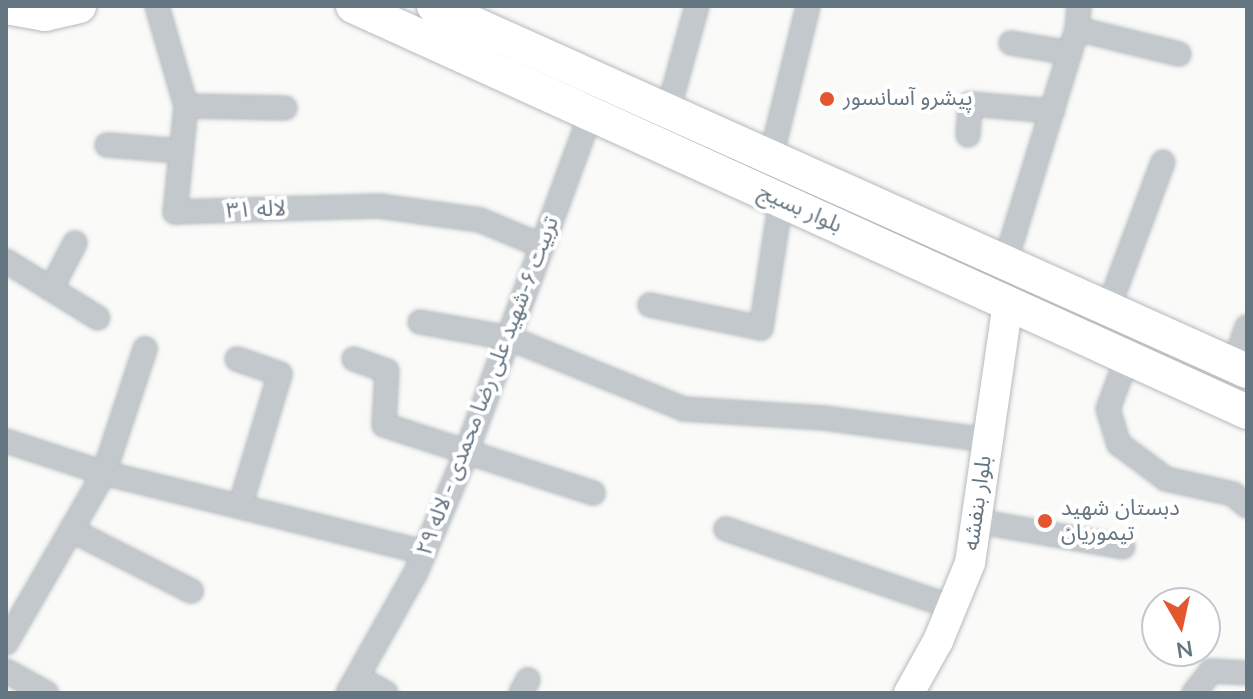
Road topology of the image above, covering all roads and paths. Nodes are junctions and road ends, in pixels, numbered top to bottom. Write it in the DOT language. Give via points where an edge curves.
graph roads {
  1 [pos="79,6"];
  2 [pos="157,6"];
  3 [pos="353,6"];
  4 [pos="434,6"];
  5 [pos="697,6"];
  6 [pos="808,6"];
  7 [pos="1079,6"];
  8 [pos="10,16"];
  9 [pos="1077,29"];
  10 [pos="1011,43"];
  11 [pos="1070,53"];
  12 [pos="1179,54"];
  13 [pos="186,106"];
  14 [pos="285,108"];
  15 [pos="668,111"];
  16 [pos="1053,111"];
  17 [pos="591,114"];
  18 [pos="968,135"];
  19 [pos="107,145"];
  20 [pos="181,151"];
  21 [pos="771,157"];
  22 [pos="1163,162"];
  23 [pos="781,200"];
  24 [pos="75,243"];
  25 [pos="542,246"];
  26 [pos="6,261"];
  27 [pos="1005,263"];
  28 [pos="51,289"];
  29 [pos="1008,303"];
  30 [pos="650,305"];
  31 [pos="1108,309"];
  32 [pos="98,318"];
  33 [pos="420,322"];
  34 [pos="1247,327"];
  35 [pos="509,338"];
  36 [pos="145,349"];
  37 [pos="1127,358"];
  38 [pos="237,359"];
  39 [pos="354,359"];
  40 [pos="1240,368"];
  41 [pos="1247,412"];
  42 [pos="987,440"];
  43 [pos="6,441"];
  44 [pos="467,451"];
  45 [pos="104,473"];
  46 [pos="593,493"];
  47 [pos="241,503"];
  48 [pos="1247,506"];
  49 [pos="976,521"];
  50 [pos="726,529"];
  51 [pos="71,530"];
  52 [pos="1123,547"];
  53 [pos="424,552"];
  54 [pos="191,591"];
  55 [pos="954,608"];
  56 [pos="6,643"];
  57 [pos="6,671"];
  58 [pos="1247,673"];
  59 [pos="352,685"];
  60 [pos="911,692"];
  61 [pos="46,693"];
  62 [pos="386,693"];
  63 [pos="1194,693"];
  1 -- 8 [label="main road"];
  2 -- 13 [label="street, لاله ۳۱"];
  3 -- 17 [label="main road, بلوار بسیج"];
  4 -- 15 [label="main road, بلوار بسیج"];
  5 -- 15 [label="street"];
  6 -- 21 [label="street"];
  7 -- 9 [label="street"];
  9 -- 11 [label="street"];
  9 -- 12 [label="street"];
  10 -- 11 [label="street"];
  11 -- 16 [label="street"];
  13 -- 14 [label="street"];
  13 -- 20 [label="street, لاله ۳۱"];
  15 -- 21 [label="main road, بلوار بسیج"];
  16 -- 18 [label="street" via="970,104"];
  16 -- 27 [label="street"];
  17 -- 23 [label="main road, بلوار بسیج"];
  17 -- 25 [label="street, تربیت ۶-شهید علی رضا محمدی - لاله ۲۹"];
  19 -- 20 [label="street"];
  20 -- 25 [label="street, لاله ۳۱" via="175,212 379,206 480,220"];
  21 -- 27 [label="main road, بلوار بسیج"];
  22 -- 31 [label="street"];
  23 -- 29 [label="main road, بلوار بسیج"];
  23 -- 30 [label="street" via="761,328"];
  24 -- 28 [label="street"];
  25 -- 35 [label="street, تربیت ۶-شهید علی رضا محمدی - لاله ۲۹"];
  26 -- 28 [label="street"];
  27 -- 31 [label="main road, بلوار بسیج"];
  28 -- 32 [label="street"];
  29 -- 37 [label="main road, بلوار بسیج"];
  29 -- 42 [label="main road, بلوار بنفشه"];
  31 -- 40 [label="main road, بلوار بسیج"];
  33 -- 35 [label="street"];
  34 -- 40 [label="street"];
  35 -- 42 [label="street" via="684,409 824,418"];
  35 -- 44 [label="street, تربیت ۶-شهید علی رضا محمدی - لاله ۲۹"];
  36 -- 45 [label="street"];
  37 -- 41 [label="main road, بلوار بسیج"];
  37 -- 48 [label="street" via="1108,409 1119,444 1166,479 1233,494"];
  38 -- 47 [label="street" via="280,374"];
  39 -- 44 [label="street" via="387,371 384,425"];
  42 -- 49 [label="main road, بلوار بنفشه"];
  43 -- 45 [label="street"];
  44 -- 46 [label="street"];
  44 -- 53 [label="street, تربیت ۶-شهید علی رضا محمدی - لاله ۲۹"];
  45 -- 47 [label="street"];
  45 -- 51 [label="street"];
  47 -- 53 [label="street"];
  49 -- 52 [label="street"];
  49 -- 55 [label="main road, بلوار بنفشه" via="970,563"];
  50 -- 55 [label="street"];
  51 -- 54 [label="street"];
  51 -- 56 [label="street"];
  53 -- 59 [label="street, تربیت ۶-شهید علی رضا محمدی - لاله ۲۹"];
  55 -- 60 [label="main road, بلوار بنفشه"];
  57 -- 61 [label="street"];
  58 -- 63 [label="street" via="1211,671"];
  59 -- 62 [label="street"];
}
